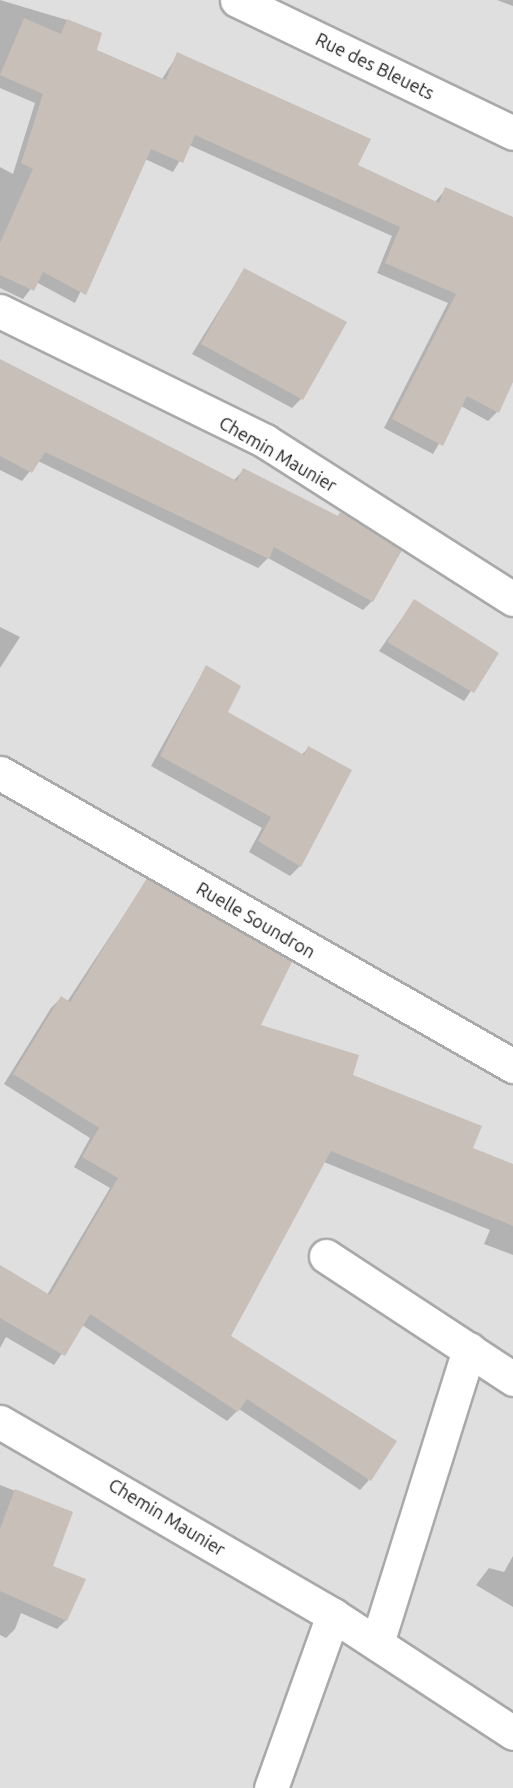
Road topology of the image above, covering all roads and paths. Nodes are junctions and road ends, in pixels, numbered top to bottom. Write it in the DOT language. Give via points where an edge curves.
graph roads {
  1 [pos="237,0"];
  2 [pos="513,133"];
  3 [pos="0,311"];
  4 [pos="513,599"];
  5 [pos="0,773"];
  6 [pos="513,1066"];
  7 [pos="326,1256"];
  8 [pos="470,1350"];
  9 [pos="513,1379"];
  10 [pos="0,1422"];
  11 [pos="333,1615"];
  12 [pos="376,1643"];
  13 [pos="513,1733"];
  14 [pos="271,1788"];
  1 -- 2 [label="street, Rue des Bleuets"];
  3 -- 4 [label="street, Chemin Maunier" via="265,441"];
  5 -- 6 [label="street, Ruelle Soundron"];
  7 -- 8 [label="street"];
  8 -- 9 [label="street"];
  8 -- 12 [label="street"];
  10 -- 11 [label="street, Chemin Maunier"];
  11 -- 12 [label="street, Chemin Maunier"];
  11 -- 14 [label="street"];
  12 -- 13 [label="street, Chemin Maunier"];
}
